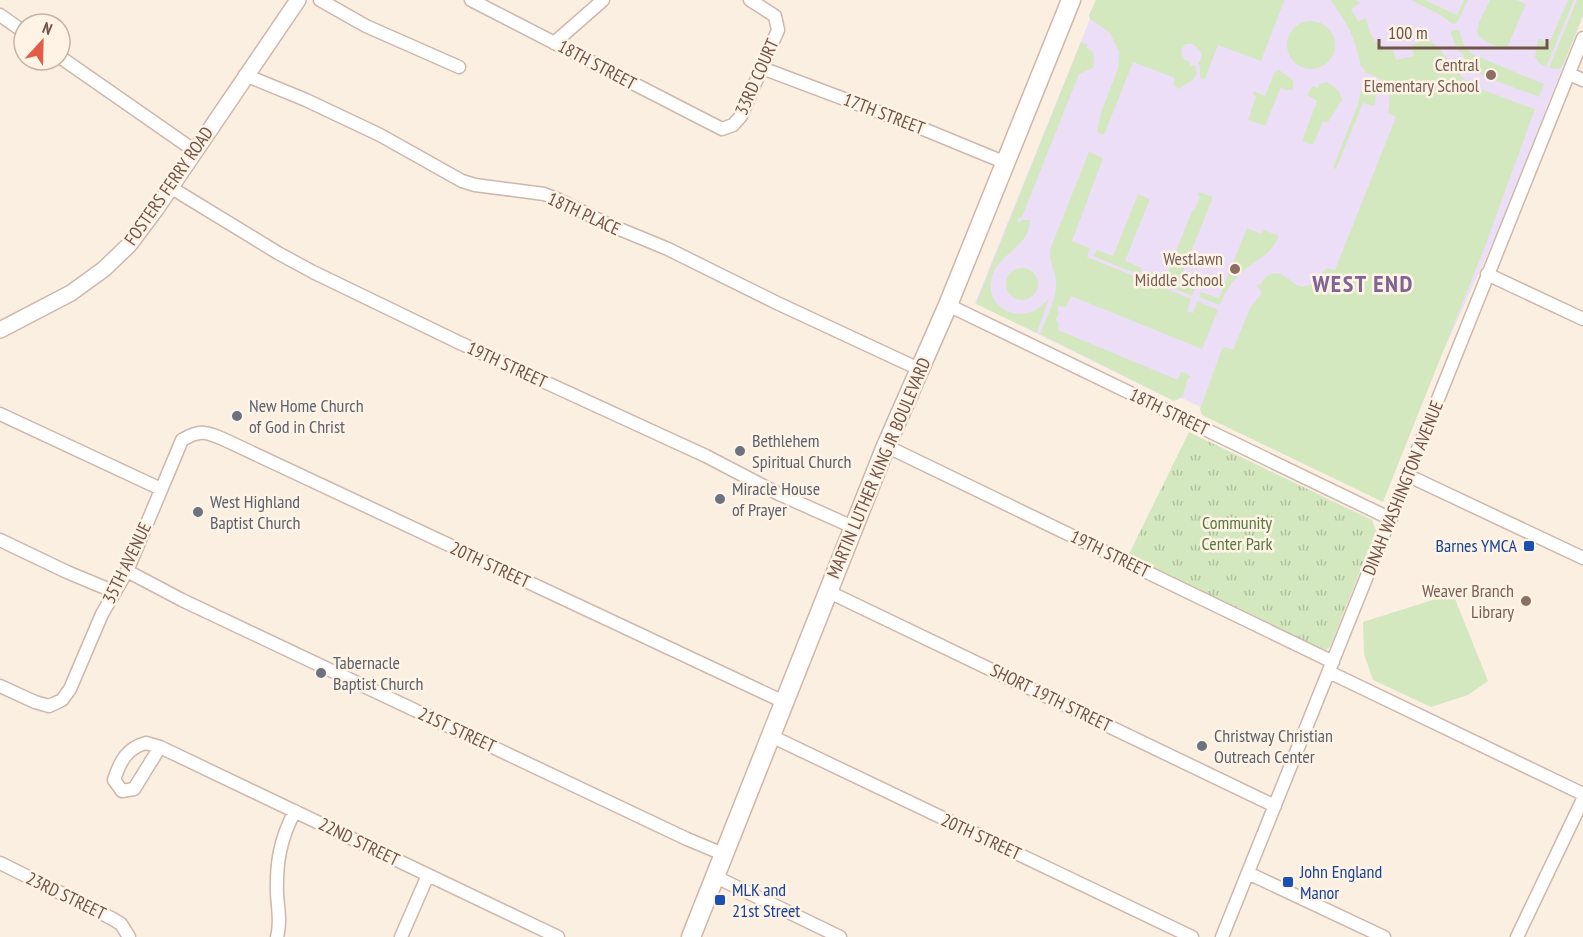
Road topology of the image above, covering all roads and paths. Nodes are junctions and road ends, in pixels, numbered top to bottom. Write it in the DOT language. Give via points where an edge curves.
graph roads {
  1 [pos="298,0"];
  2 [pos="320,0"];
  3 [pos="471,0"];
  4 [pos="603,0"];
  5 [pos="750,0"];
  6 [pos="1071,0"];
  7 [pos="1583,38"];
  8 [pos="554,43"];
  9 [pos="72,65"];
  10 [pos="459,68"];
  11 [pos="762,68"];
  12 [pos="1569,74"];
  13 [pos="245,75"];
  14 [pos="1583,80"];
  15 [pos="722,129"];
  16 [pos="195,151"];
  17 [pos="1006,163"];
  18 [pos="170,187"];
  19 [pos="1487,274"];
  20 [pos="948,305"];
  21 [pos="1583,319"];
  22 [pos="0,330"];
  23 [pos="919,369"];
  24 [pos="0,414"];
  25 [pos="196,432"];
  26 [pos="886,446"];
  27 [pos="1409,476"];
  28 [pos="160,489"];
  29 [pos="1391,519"];
  30 [pos="853,527"];
  31 [pos="0,540"];
  32 [pos="1583,558"];
  33 [pos="127,571"];
  34 [pos="827,591"];
  35 [pos="115,592"];
  36 [pos="1331,667"];
  37 [pos="0,686"];
  38 [pos="784,702"];
  39 [pos="771,736"];
  40 [pos="160,747"];
  41 [pos="1583,794"];
  42 [pos="1583,799"];
  43 [pos="1275,806"];
  44 [pos="295,811"];
  45 [pos="723,854"];
  46 [pos="0,864"];
  47 [pos="1248,873"];
  48 [pos="428,875"];
  49 [pos="716,877"];
  50 [pos="129,935"];
  51 [pos="278,937"];
  52 [pos="401,937"];
  53 [pos="558,937"];
  54 [pos="691,937"];
  55 [pos="840,937"];
  56 [pos="1192,937"];
  57 [pos="1222,937"];
  58 [pos="1384,937"];
  59 [pos="1517,937"];
  1 -- 13 [label="street, FOSTERS FERRY ROAD"];
  2 -- 10 [label="street" via="366,26"];
  3 -- 8 [label="street, 18TH STREET"];
  4 -- 8 [label="street"];
  5 -- 11 [label="street, 33RD COURT" via="775,16 778,30"];
  6 -- 17 [label="main road, MARTIN LUTHER KING JR BOULEVARD"];
  7 -- 12 [label="street, DINAH WASHINGTON AVENUE"];
  8 -- 15 [label="street, 18TH STREET"];
  9 -- 16 [label="street"];
  11 -- 15 [label="street, 33RD COURT" via="741,116"];
  11 -- 17 [label="street, 17TH STREET"];
  12 -- 14 [label="street"];
  12 -- 19 [label="street, DINAH WASHINGTON AVENUE"];
  13 -- 16 [label="street, FOSTERS FERRY ROAD"];
  13 -- 23 [label="street, 18TH PLACE" via="372,131 462,181 557,199"];
  16 -- 18 [label="street, FOSTERS FERRY ROAD"];
  17 -- 20 [label="main road, MARTIN LUTHER KING JR BOULEVARD"];
  18 -- 22 [label="street, FOSTERS FERRY ROAD" via="140,231 104,269 71,293"];
  18 -- 30 [label="street, 19TH STREET" via="313,272"];
  19 -- 21 [label="street"];
  19 -- 27 [label="street, DINAH WASHINGTON AVENUE"];
  20 -- 23 [label="main road, MARTIN LUTHER KING JR BOULEVARD"];
  20 -- 29 [label="street, 18TH STREET"];
  23 -- 26 [label="main road, MARTIN LUTHER KING JR BOULEVARD"];
  24 -- 28 [label="street"];
  25 -- 28 [label="street, 35TH AVENUE" via="182,440"];
  25 -- 38 [label="street, 20TH STREET" via="210,433"];
  26 -- 30 [label="main road, MARTIN LUTHER KING JR BOULEVARD"];
  26 -- 36 [label="street, 19TH STREET"];
  27 -- 29 [label="street, DINAH WASHINGTON AVENUE"];
  27 -- 32 [label="street"];
  28 -- 33 [label="street, 35TH AVENUE"];
  29 -- 36 [label="street, DINAH WASHINGTON AVENUE"];
  30 -- 34 [label="main road, MARTIN LUTHER KING JR BOULEVARD"];
  31 -- 35 [label="street"];
  33 -- 35 [label="street, 35TH AVENUE"];
  33 -- 45 [label="street, 21ST STREET"];
  34 -- 38 [label="main road, MARTIN LUTHER KING JR BOULEVARD"];
  34 -- 43 [label="street, SHORT 19TH STREET"];
  35 -- 37 [label="street, 35TH AVENUE" via="62,700 49,706"];
  36 -- 41 [label="street, 19TH STREET"];
  36 -- 43 [label="street, DINAH WASHINGTON AVENUE"];
  38 -- 39 [label="main road, MARTIN LUTHER KING JR BOULEVARD"];
  39 -- 45 [label="main road, MARTIN LUTHER KING JR BOULEVARD"];
  39 -- 56 [label="street, 20TH STREET"];
  40 -- 44 [label="street, 22ND STREET"];
  42 -- 59 [label="street"];
  43 -- 47 [label="street, DINAH WASHINGTON AVENUE"];
  44 -- 48 [label="street, 22ND STREET"];
  44 -- 51 [label="street" via="278,857"];
  45 -- 49 [label="main road, MARTIN LUTHER KING JR BOULEVARD"];
  46 -- 50 [label="street, 23RD STREET" via="111,918"];
  47 -- 57 [label="street, DINAH WASHINGTON AVENUE"];
  47 -- 58 [label="street"];
  48 -- 52 [label="street"];
  48 -- 53 [label="street, 22ND STREET"];
  49 -- 54 [label="main road, MARTIN LUTHER KING JR BOULEVARD"];
  49 -- 55 [label="street"];
}
